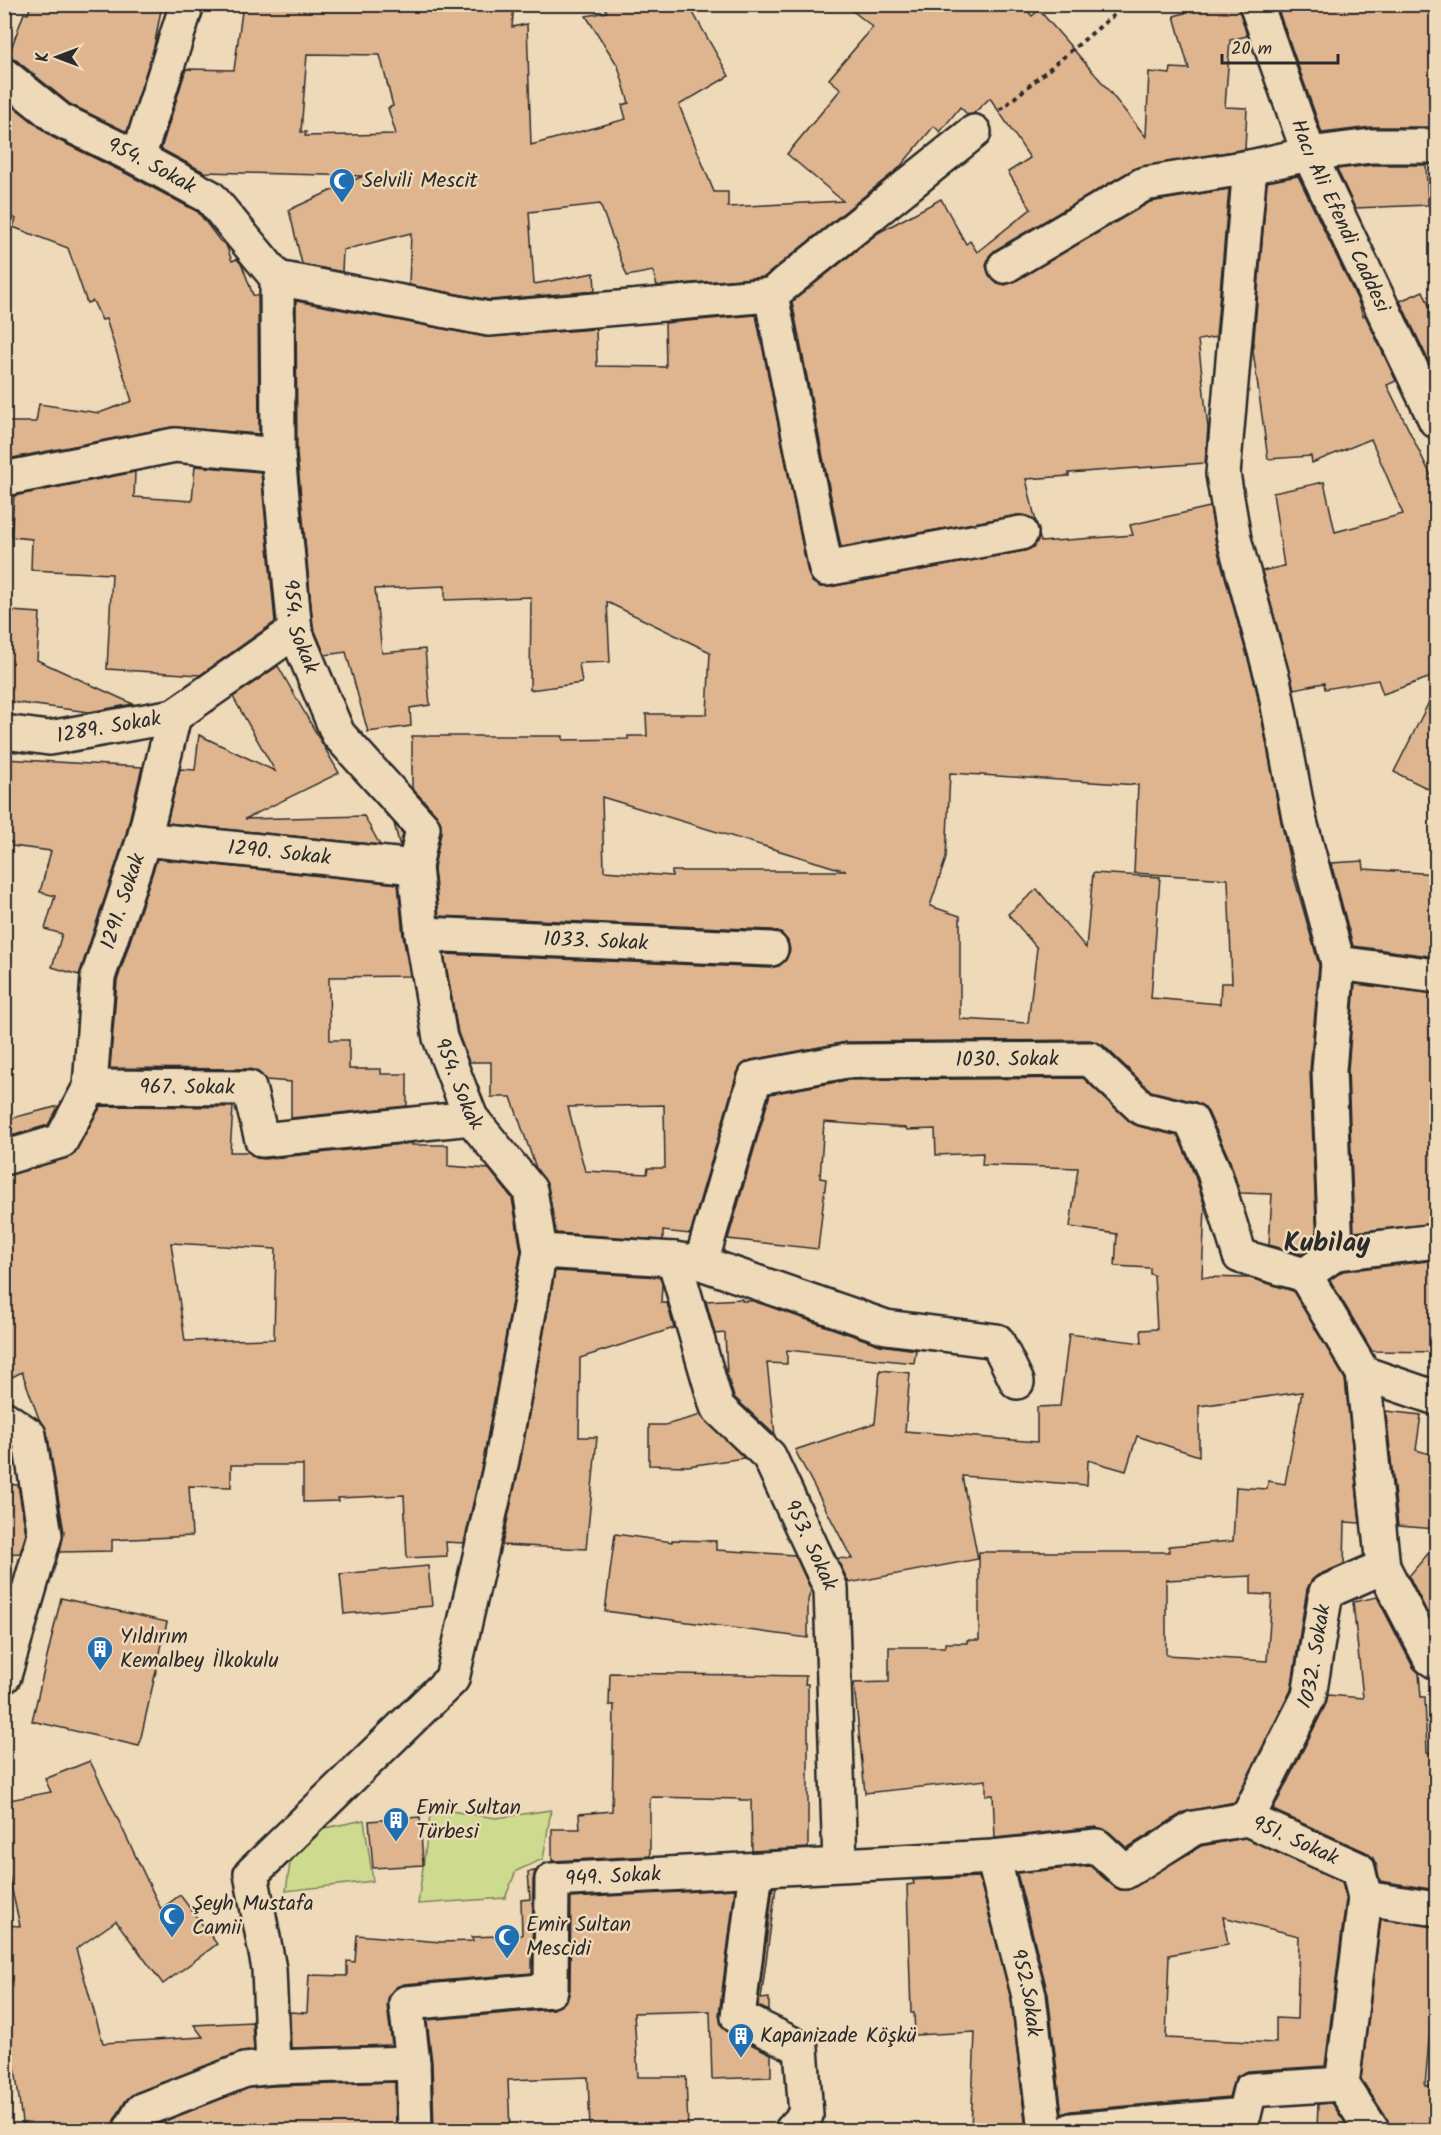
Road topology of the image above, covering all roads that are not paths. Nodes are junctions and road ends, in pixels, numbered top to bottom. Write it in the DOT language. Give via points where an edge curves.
graph roads {
  1 [pos="187,4"];
  2 [pos="1256,4"];
  3 [pos="4,75"];
  4 [pos="974,132"];
  5 [pos="1437,146"];
  6 [pos="1308,154"];
  7 [pos="138,158"];
  8 [pos="1250,167"];
  9 [pos="1005,266"];
  10 [pos="277,278"];
  11 [pos="771,295"];
  12 [pos="1437,420"];
  13 [pos="278,455"];
  14 [pos="4,478"];
  15 [pos="1021,533"];
  16 [pos="295,631"];
  17 [pos="174,716"];
  18 [pos="4,732"];
  19 [pos="144,839"];
  20 [pos="415,867"];
  21 [pos="422,934"];
  22 [pos="771,949"];
  23 [pos="1338,963"];
  24 [pos="1437,976"];
  25 [pos="90,1087"];
  26 [pos="471,1118"];
  27 [pos="4,1158"];
  28 [pos="1437,1241"];
  29 [pos="540,1251"];
  30 [pos="1336,1253"];
  31 [pos="688,1261"];
  32 [pos="1305,1275"];
  33 [pos="1363,1373"];
  34 [pos="1017,1382"];
  35 [pos="1437,1398"];
  36 [pos="4,1418"];
  37 [pos="1383,1567"];
  38 [pos="1437,1662"];
  39 [pos="4,1676"];
  40 [pos="1247,1819"];
  41 [pos="993,1857"];
  42 [pos="840,1864"];
  43 [pos="756,1870"];
  44 [pos="1365,1898"];
  45 [pos="1437,1909"];
  46 [pos="412,2063"];
  47 [pos="273,2067"];
  48 [pos="1342,2084"];
  49 [pos="130,2130"];
  50 [pos="416,2130"];
  51 [pos="792,2130"];
  52 [pos="1045,2130"];
  53 [pos="1072,2130"];
  54 [pos="1372,2130"];
  1 -- 7 [label="street"];
  2 -- 6 [label="street, Hacı Ali Efendi Caddesi"];
  3 -- 7 [label="street, 954. Sokak" via="60,120"];
  4 -- 11 [label="street"];
  5 -- 6 [label="street" via="1371,146"];
  6 -- 8 [label="street"];
  6 -- 12 [label="street, Hacı Ali Efendi Caddesi"];
  7 -- 10 [label="street, 954. Sokak" via="210,197"];
  8 -- 9 [label="street" via="1144,184"];
  8 -- 23 [label="street" via="1223,474 1234,539 1274,684 1299,818"];
  10 -- 11 [label="street" via="489,319"];
  10 -- 13 [label="street, 954. Sokak"];
  11 -- 15 [label="street" via="826,569"];
  13 -- 14 [label="street" via="175,445"];
  13 -- 16 [label="street, 954. Sokak"];
  16 -- 17 [label="street, 1289. Sokak"];
  16 -- 20 [label="street, 954. Sokak" via="338,734 423,828"];
  17 -- 18 [label="street, 1289. Sokak" via="49,738"];
  17 -- 19 [label="street, 1291. Sokak"];
  19 -- 20 [label="street, 1290. Sokak"];
  19 -- 25 [label="street, 1291. Sokak" via="98,976"];
  20 -- 21 [label="street, 954. Sokak"];
  21 -- 22 [label="street, 1033. Sokak"];
  21 -- 26 [label="street, 954. Sokak" via="440,1038"];
  23 -- 24 [label="street"];
  23 -- 30 [label="street" via="1329,1070"];
  25 -- 26 [label="street, 967. Sokak" via="249,1088 262,1140"];
  25 -- 27 [label="street" via="61,1141"];
  26 -- 29 [label="street, 954. Sokak" via="530,1190"];
  28 -- 30 [label="street"];
  29 -- 31 [label="street"];
  29 -- 47 [label="street, 954. Sokak" via="502,1460 452,1679 252,1875 269,1969"];
  30 -- 32 [label="street"];
  31 -- 32 [label="street, 1030. Sokak" via="755,1078 846,1061 1089,1059 1142,1108 1191,1120 1213,1168 1240,1256"];
  31 -- 34 [label="street" via="886,1327 997,1341"];
  31 -- 42 [label="street, 953. Sokak" via="717,1407 769,1456 831,1589"];
  32 -- 33 [label="street"];
  33 -- 35 [label="street"];
  33 -- 37 [label="street"];
  36 -- 39 [label="street" via="29,1435 45,1535"];
  37 -- 38 [label="street" via="1430,1658"];
  37 -- 40 [label="street, 1032. Sokak" via="1326,1592 1308,1696"];
  40 -- 41 [label="street, 951. Sokak" via="1194,1828 1125,1872 1097,1846"];
  40 -- 44 [label="street, 951. Sokak" via="1358,1869"];
  41 -- 42 [label="street, 951. Sokak"];
  41 -- 52 [label="street, 952.Sokak" via="1029,1996"];
  42 -- 43 [label="street, 949. Sokak"];
  43 -- 46 [label="street, 949. Sokak" via="552,1880 551,1989 406,2003"];
  43 -- 51 [label="street" via="738,2017 801,2048 806,2115"];
  44 -- 45 [label="street"];
  44 -- 48 [label="street, 951. Sokak"];
  46 -- 47 [label="street"];
  46 -- 50 [label="street, 949. Sokak"];
  47 -- 49 [label="street" via="245,2070 142,2110"];
  48 -- 53 [label="street" via="1250,2090 1244,2115"];
  48 -- 54 [label="street"];
}
